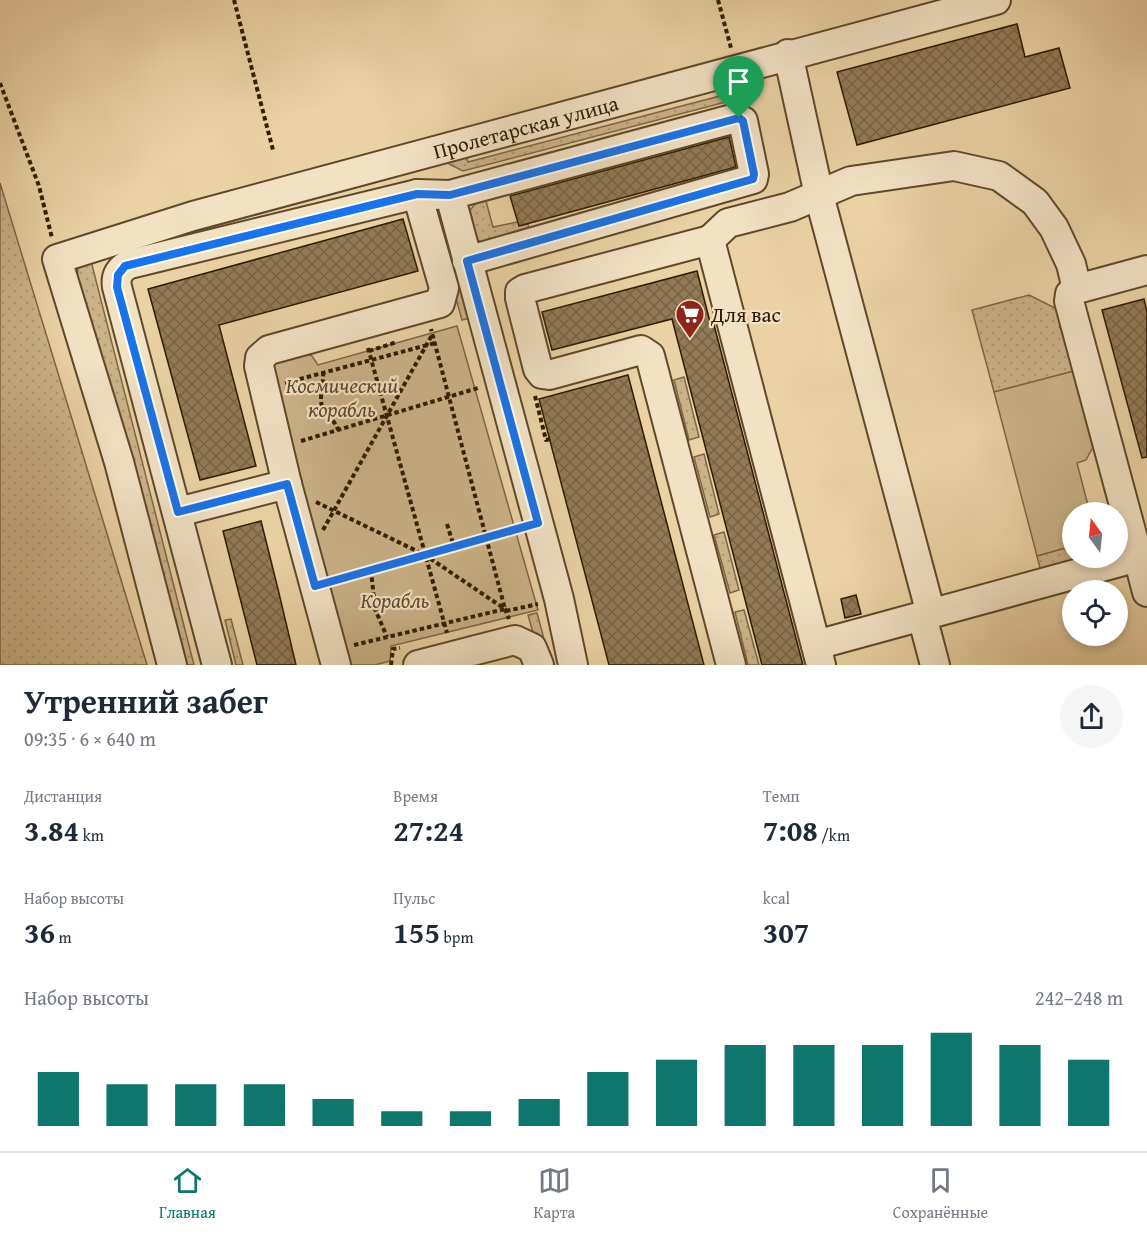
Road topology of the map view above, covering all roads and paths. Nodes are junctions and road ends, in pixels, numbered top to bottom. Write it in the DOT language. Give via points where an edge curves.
graph roads {
  1 [pos="234,0"];
  2 [pos="718,0"];
  3 [pos="996,0"];
  4 [pos="788,54"];
  5 [pos="736,68"];
  6 [pos="0,83"];
  7 [pos="273,150"];
  8 [pos="417,194"];
  9 [pos="450,195"];
  10 [pos="819,195"];
  11 [pos="710,240"];
  12 [pos="57,259"];
  13 [pos="467,261"];
  14 [pos="1147,270"];
  15 [pos="1077,289"];
  16 [pos="429,321"];
  17 [pos="363,324"];
  18 [pos="435,343"];
  19 [pos="426,345"];
  20 [pos="372,360"];
  21 [pos="324,372"];
  22 [pos="543,374"];
  23 [pos="499,381"];
  24 [pos="282,387"];
  25 [pos="449,397"];
  26 [pos="388,416"];
  27 [pos="338,430"];
  28 [pos="550,439"];
  29 [pos="278,446"];
  30 [pos="287,484"];
  31 [pos="312,508"];
  32 [pos="334,511"];
  33 [pos="178,512"];
  34 [pos="538,523"];
  35 [pos="447,524"];
  36 [pos="316,527"];
  37 [pos="487,538"];
  38 [pos="454,547"];
  39 [pos="425,555"];
  40 [pos="1138,557"];
  41 [pos="371,570"];
  42 [pos="315,586"];
  43 [pos="1147,592"];
  44 [pos="531,606"];
  45 [pos="506,610"];
  46 [pos="926,615"];
  47 [pos="444,623"];
  48 [pos="387,637"];
  49 [pos="515,640"];
  50 [pos="342,655"];
  51 [pos="819,655"];
  52 [pos="454,656"];
  53 [pos="172,665"];
  54 [pos="217,665"];
  55 [pos="418,665"];
  56 [pos="539,665"];
  57 [pos="573,665"];
  58 [pos="731,665"];
  59 [pos="935,665"];
  1 -- 7 [label="path"];
  2 -- 5 [label="path"];
  3 -- 4 [label="street, Пролетарская улица"];
  4 -- 5 [label="street, Пролетарская улица"];
  4 -- 10 [label="street"];
  5 -- 12 [label="street, Пролетарская улица" via="193,216"];
  6 -- 12 [label="path" via="39,186"];
  8 -- 9 [label="street"];
  8 -- 16 [label="street" via="444,291"];
  8 -- 33 [label="street" via="130,264 121,270 117,287"];
  9 -- 13 [label="street"];
  9 -- 13 [label="street" via="736,118 743,121 753,179"];
  10 -- 11 [label="street" via="728,223"];
  10 -- 15 [label="street" via="851,181 920,169 954,166 999,176 1035,202 1054,228 1071,264"];
  10 -- 46 [label="street"];
  11 -- 22 [label="street" via="520,292 538,369"];
  11 -- 51 [label="street"];
  12 -- 53 [label="street" via="119,462"];
  13 -- 23 [label="street"];
  14 -- 15 [label="street"];
  15 -- 40 [label="street" via="1070,294 1069,301"];
  16 -- 17 [label="street"];
  16 -- 18 [label="path"];
  16 -- 19 [label="path"];
  17 -- 20 [label="path"];
  17 -- 29 [label="street" via="269,350 261,358 259,366"];
  18 -- 19 [label="path"];
  18 -- 25 [label="path"];
  19 -- 20 [label="path"];
  19 -- 26 [label="path"];
  20 -- 21 [label="path"];
  20 -- 26 [label="path"];
  21 -- 24 [label="path" via="286,382"];
  21 -- 27 [label="path" via="321,405"];
  22 -- 28 [label="path" via="532,382 546,440"];
  22 -- 58 [label="street" via="642,350 650,356"];
  23 -- 25 [label="path"];
  23 -- 34 [label="street"];
  25 -- 26 [label="path"];
  25 -- 37 [label="path"];
  26 -- 27 [label="path"];
  26 -- 32 [label="path"];
  26 -- 39 [label="path"];
  27 -- 29 [label="path"];
  29 -- 30 [label="street"];
  30 -- 33 [label="street"];
  30 -- 42 [label="street"];
  31 -- 32 [label="path" via="309,498"];
  32 -- 36 [label="path" via="319,537"];
  32 -- 39 [label="path"];
  33 -- 54 [label="street"];
  34 -- 37 [label="path"];
  34 -- 57 [label="street"];
  35 -- 38 [label="path"];
  37 -- 38 [label="path"];
  37 -- 45 [label="path"];
  38 -- 39 [label="path"];
  39 -- 41 [label="path"];
  39 -- 45 [label="path"];
  39 -- 47 [label="path"];
  40 -- 43 [label="street"];
  40 -- 46 [label="street"];
  41 -- 42 [label="path"];
  41 -- 48 [label="path" via="375,609"];
  42 -- 50 [label="street"];
  44 -- 45 [label="path"];
  45 -- 47 [label="path"];
  45 -- 49 [label="path"];
  46 -- 51 [label="street"];
  46 -- 59 [label="street"];
  47 -- 48 [label="path"];
  47 -- 52 [label="path"];
  48 -- 50 [label="path"];
  49 -- 52 [label="street"];
  49 -- 56 [label="street" via="532,648"];
  52 -- 55 [label="street"];
}
